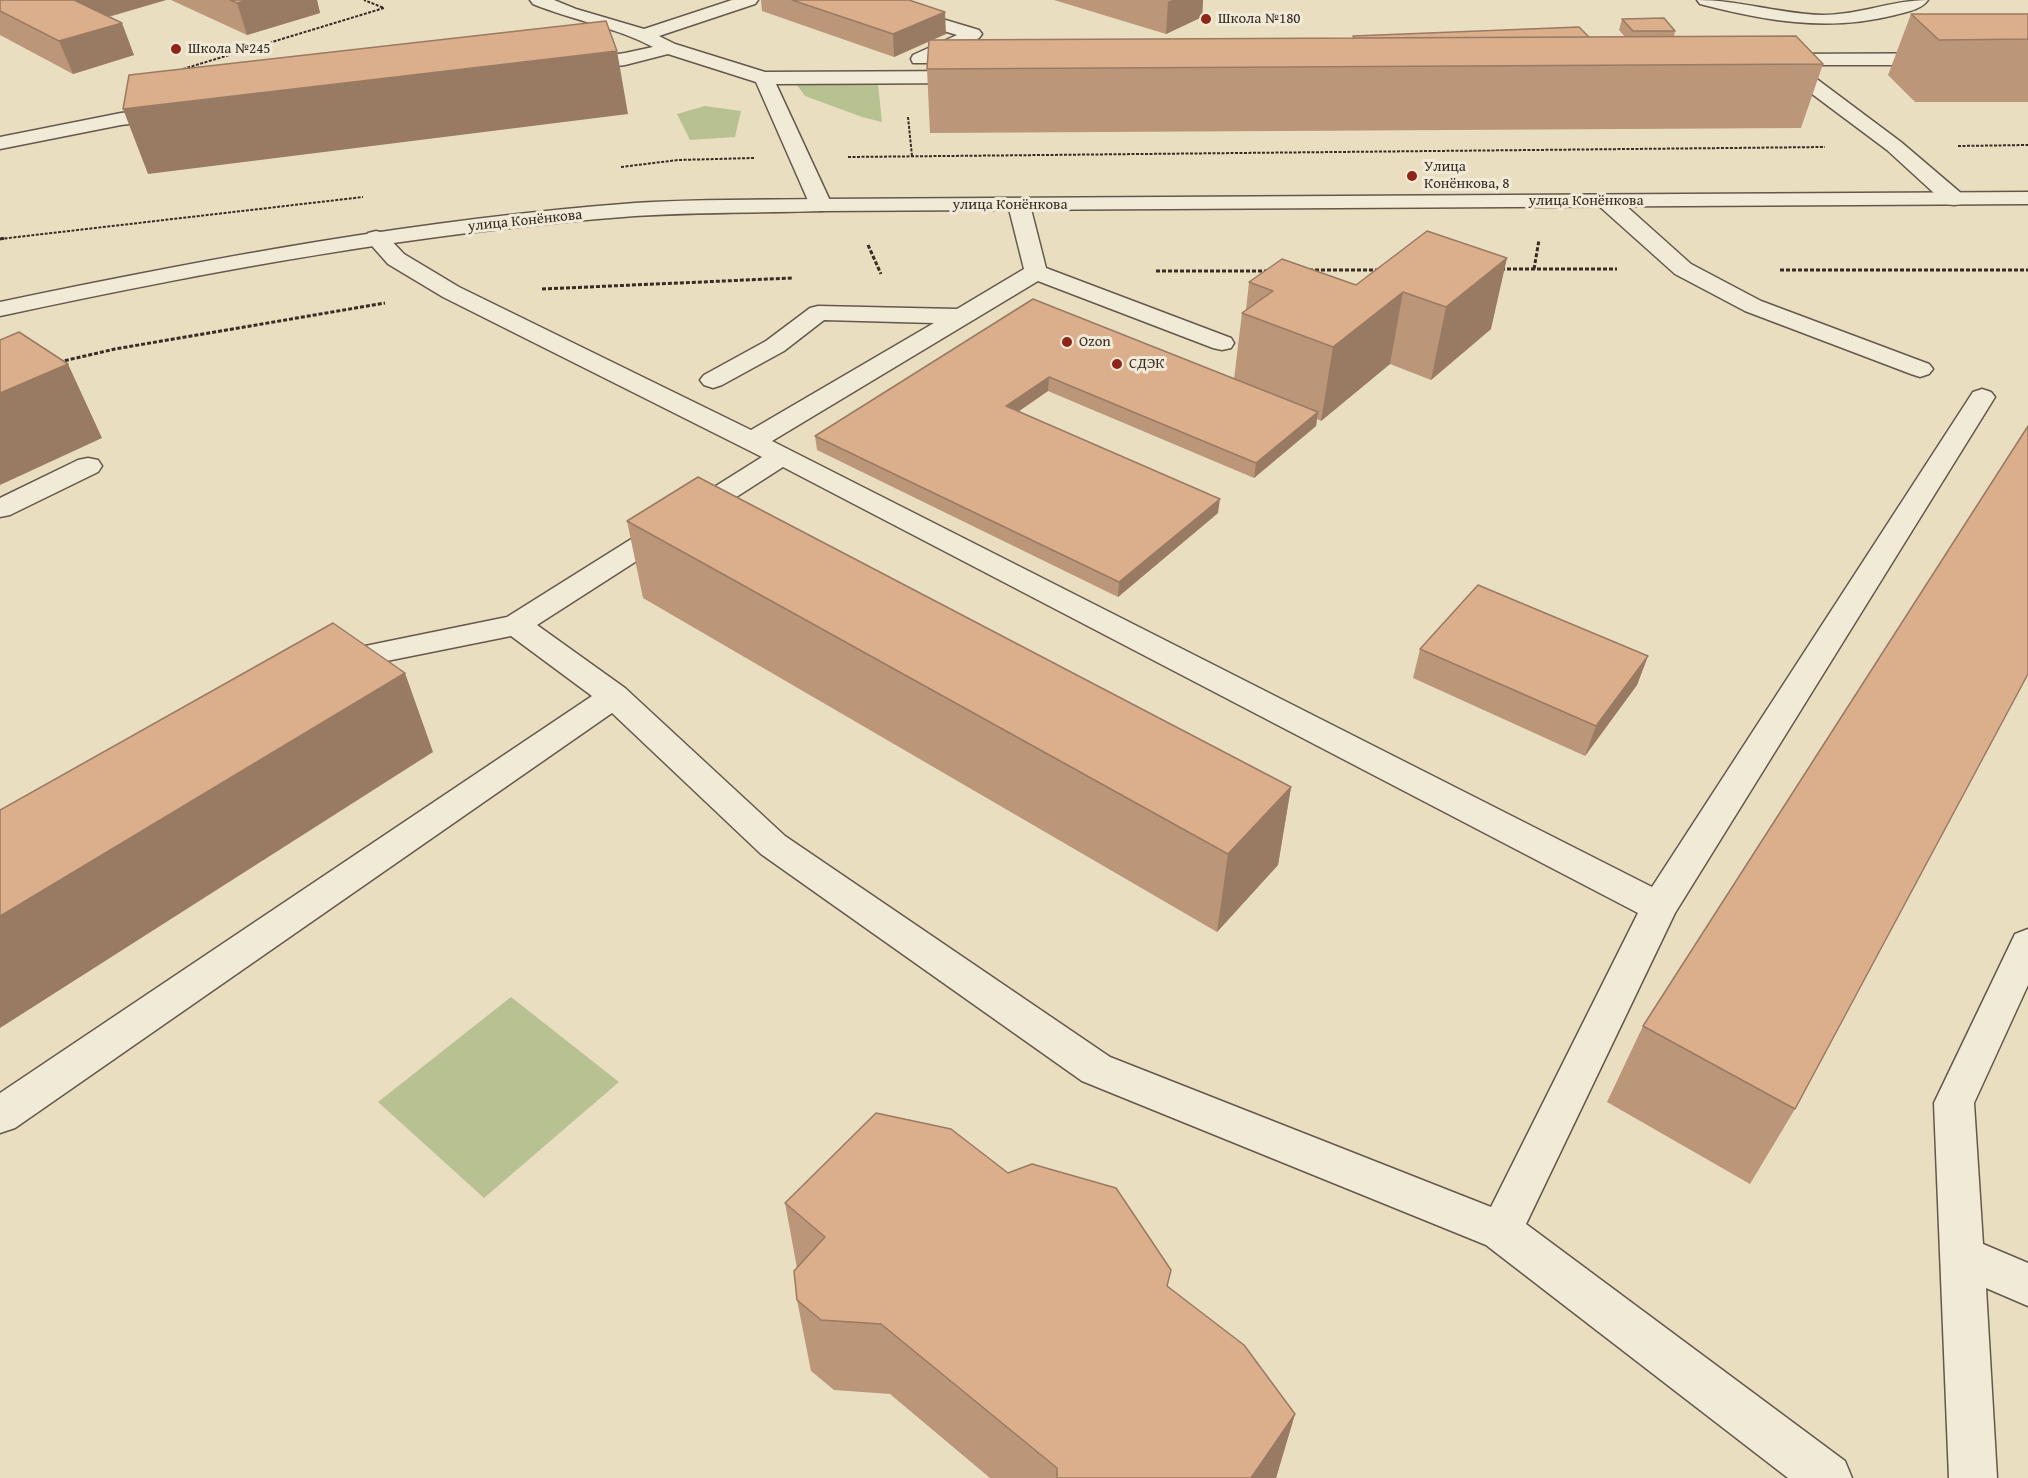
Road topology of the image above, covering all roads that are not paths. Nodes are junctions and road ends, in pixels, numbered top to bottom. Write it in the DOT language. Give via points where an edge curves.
graph roads {
  1 [pos="539,0"];
  2 [pos="750,0"];
  3 [pos="861,0"];
  4 [pos="1706,0"];
  5 [pos="1918,0"];
  6 [pos="644,36"];
  7 [pos="669,48"];
  8 [pos="2028,59"];
  9 [pos="1779,60"];
  10 [pos="1755,68"];
  11 [pos="549,69"];
  12 [pos="882,77"];
  13 [pos="986,77"];
  14 [pos="764,78"];
  15 [pos="192,111"];
  16 [pos="0,143"];
  17 [pos="2028,198"];
  18 [pos="1954,199"];
  19 [pos="1607,201"];
  20 [pos="821,205"];
  21 [pos="1019,205"];
  22 [pos="376,238"];
  23 [pos="1036,272"];
  24 [pos="0,309"];
  25 [pos="962,316"];
  26 [pos="1222,343"];
  27 [pos="1920,369"];
  28 [pos="713,380"];
  29 [pos="1982,397"];
  30 [pos="752,441"];
  31 [pos="782,456"];
  32 [pos="88,466"];
  33 [pos="0,509"];
  34 [pos="516,625"];
  35 [pos="306,668"];
  36 [pos="614,696"];
  37 [pos="1659,907"];
  38 [pos="2028,944"];
  39 [pos="0,1115"];
  40 [pos="1501,1232"];
  41 [pos="1962,1256"];
  42 [pos="2028,1285"];
  43 [pos="1828,1478"];
  44 [pos="1973,1478"];
  1 -- 6 [label="street"];
  2 -- 6 [label="street"];
  3 -- 12 [label="street" via="973,34"];
  4 -- 5 [label="street" via="1745,11 1815,21 1869,18"];
  6 -- 7 [label="street"];
  7 -- 11 [label="street" via="625,59"];
  7 -- 14 [label="street"];
  8 -- 9 [label="street"];
  9 -- 10 [label="street"];
  9 -- 18 [label="street" via="1894,146"];
  12 -- 13 [label="street"];
  12 -- 14 [label="street"];
  14 -- 20 [label="street"];
  15 -- 16 [label="street" via="121,119"];
  17 -- 18 [label="street, улица Конёнкова"];
  18 -- 19 [label="street, улица Конёнкова"];
  19 -- 21 [label="street, улица Конёнкова"];
  19 -- 27 [label="street" via="1683,269 1754,306"];
  20 -- 21 [label="street, улица Конёнкова"];
  20 -- 22 [label="street, улица Конёнкова" via="639,210"];
  21 -- 23 [label="street"];
  22 -- 24 [label="street, улица Конёнкова" via="149,276"];
  22 -- 30 [label="street" via="396,259 452,292"];
  23 -- 25 [label="street"];
  23 -- 26 [label="street"];
  25 -- 28 [label="street" via="818,313 775,346"];
  25 -- 30 [label="street"];
  29 -- 37 [label="street"];
  30 -- 31 [label="street"];
  31 -- 34 [label="street"];
  31 -- 37 [label="street"];
  32 -- 33 [label="street"];
  34 -- 35 [label="street"];
  34 -- 36 [label="street"];
  36 -- 39 [label="street"];
  36 -- 40 [label="street" via="773,845 1096,1069"];
  37 -- 40 [label="street"];
  38 -- 41 [label="street" via="1954,1103"];
  40 -- 43 [label="street"];
  41 -- 42 [label="street"];
  41 -- 44 [label="street"];
}
